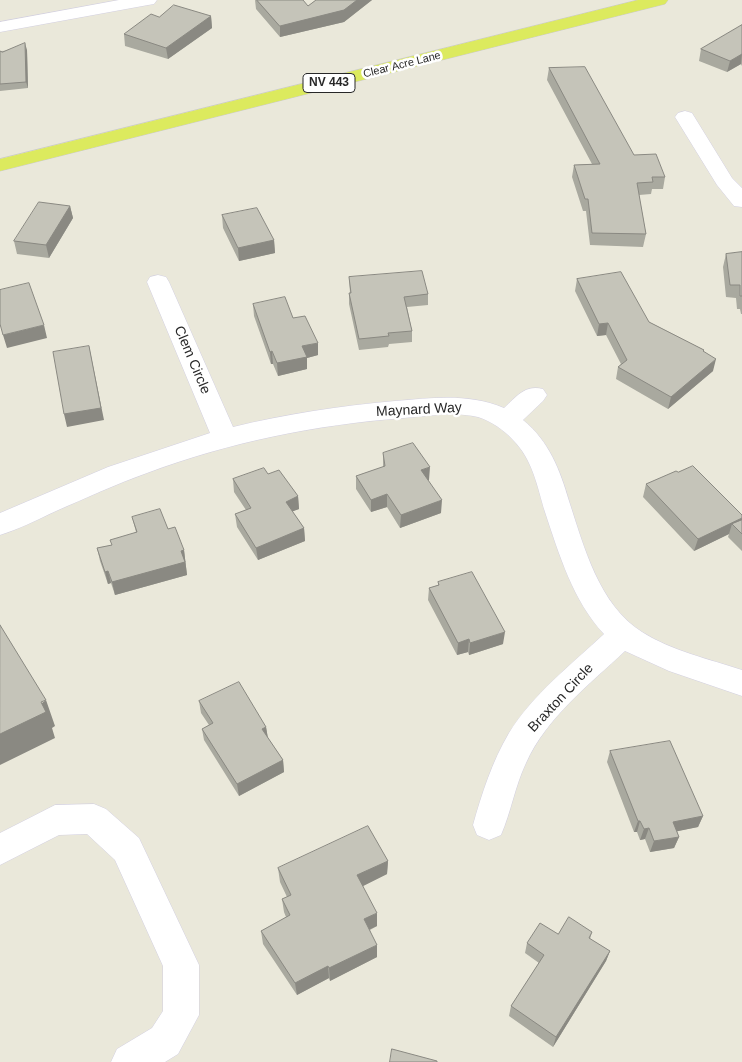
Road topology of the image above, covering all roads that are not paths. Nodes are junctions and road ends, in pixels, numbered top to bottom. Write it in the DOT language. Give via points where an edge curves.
graph roads {
  1 [pos="148,0"];
  2 [pos="659,0"];
  3 [pos="0,27"];
  4 [pos="686,117"];
  5 [pos="0,165"];
  6 [pos="742,201"];
  7 [pos="158,282"];
  8 [pos="534,395"];
  9 [pos="507,420"];
  10 [pos="225,438"];
  11 [pos="0,525"];
  12 [pos="622,634"];
  13 [pos="742,683"];
  14 [pos="489,825"];
  15 [pos="0,850"];
  16 [pos="130,1062"];
  1 -- 3 [label="street"];
  2 -- 5 [label="main road, Clear Acre Lane / NV 443"];
  4 -- 6 [label="street" via="724,181"];
  7 -- 10 [label="street, Clem Circle"];
  8 -- 9 [label="street"];
  9 -- 10 [label="street, Maynard Way" via="474,408 452,406 311,420"];
  9 -- 12 [label="street, Maynard Way" via="537,451 583,580 603,612"];
  10 -- 11 [label="street, Maynard Way" via="123,471"];
  12 -- 13 [label="street, Maynard Way" via="636,644"];
  12 -- 14 [label="street, Braxton Circle" via="528,730 505,775"];
  15 -- 16 [label="street" via="55,820 94,819 127,849 181,965 181,1015 165,1041"];
}
